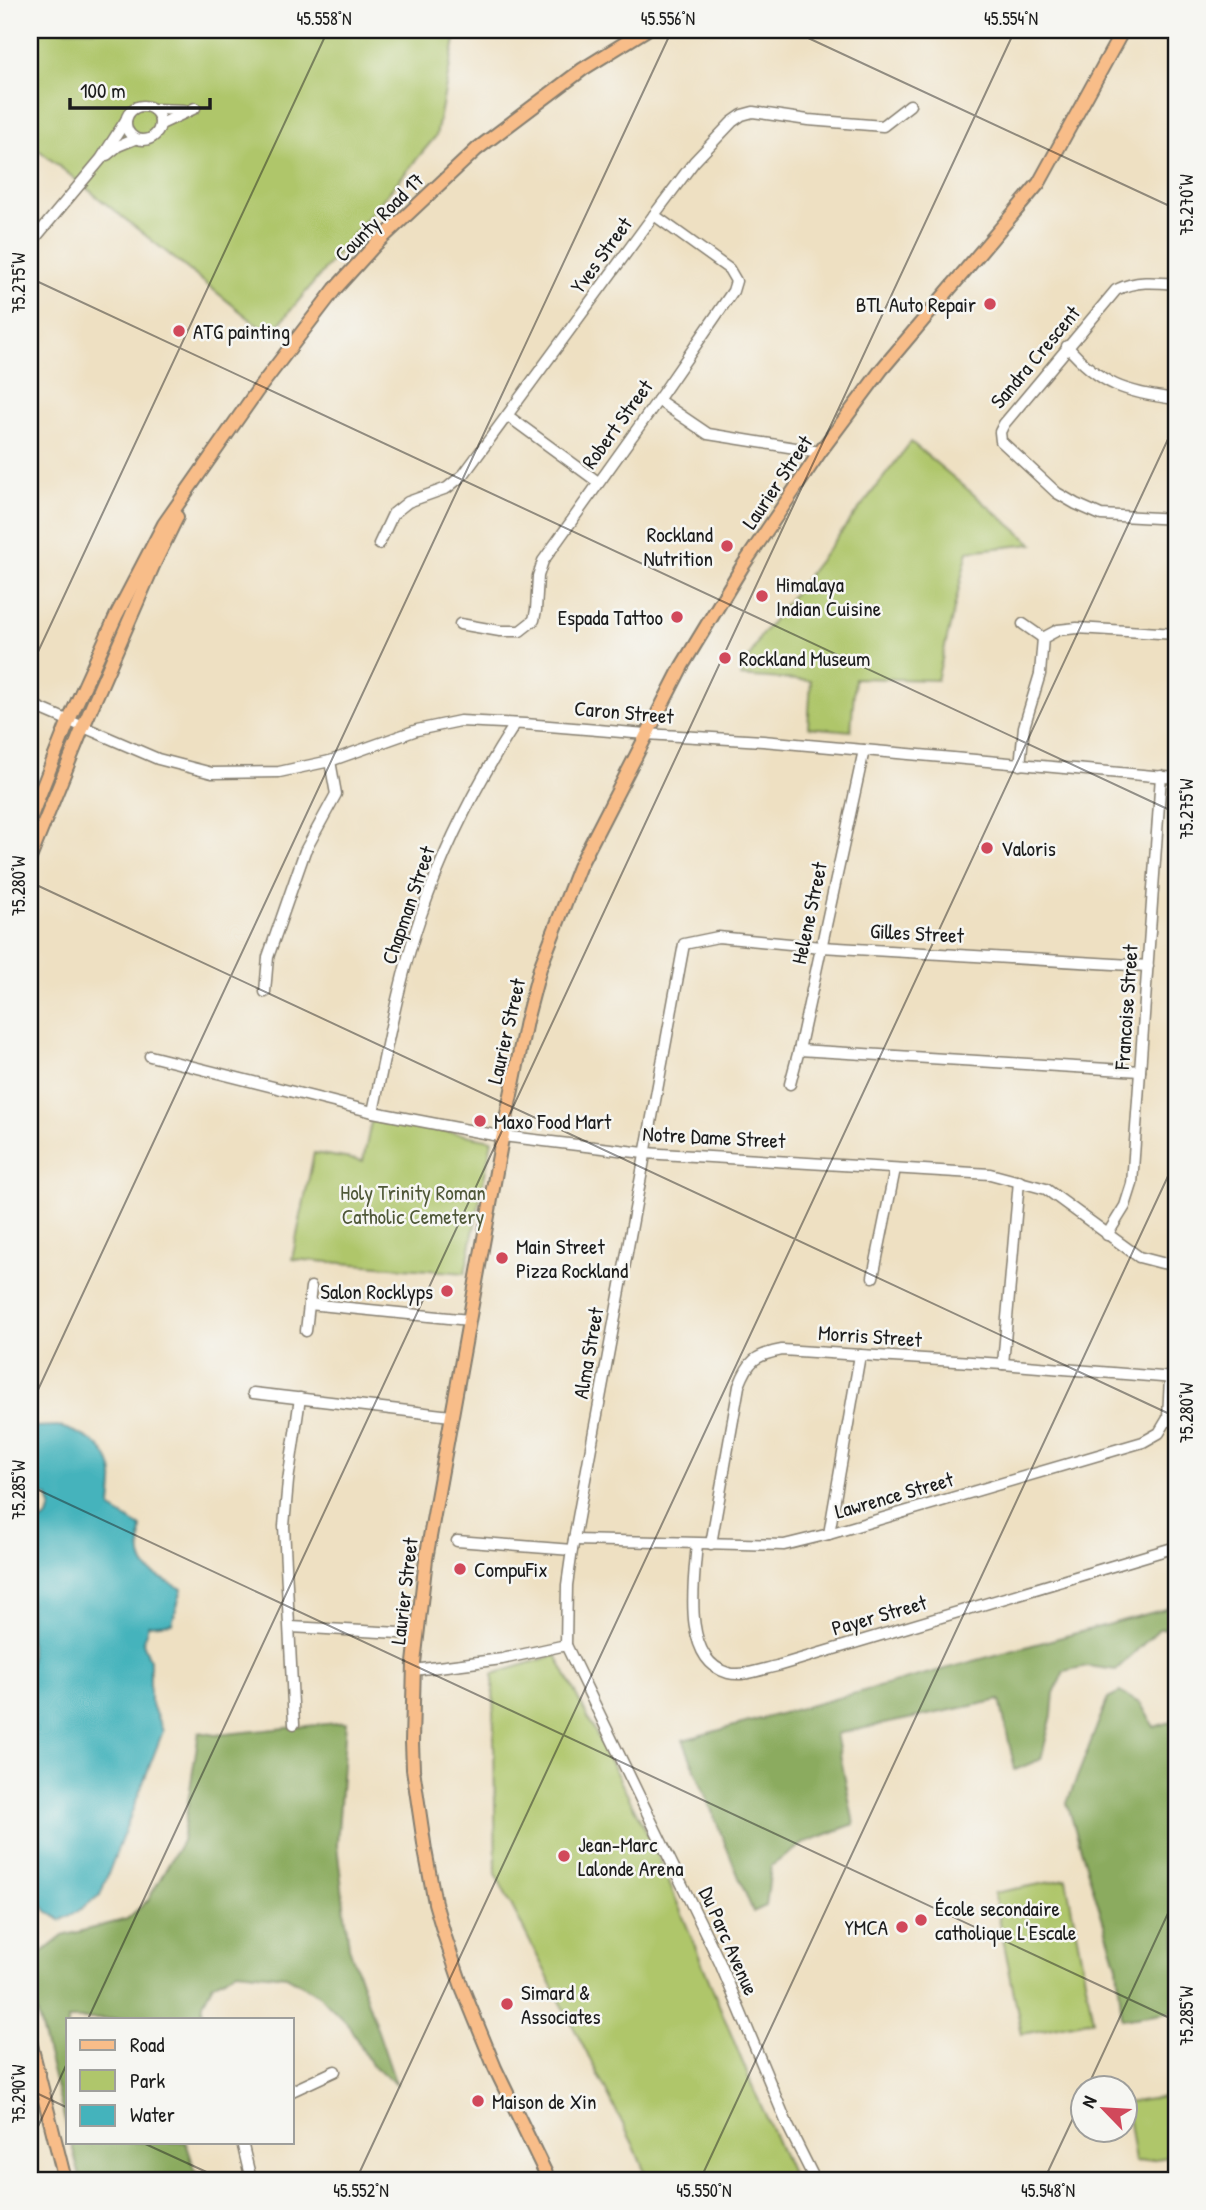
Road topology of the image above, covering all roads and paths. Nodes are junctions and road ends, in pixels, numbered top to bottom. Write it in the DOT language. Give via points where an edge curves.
graph roads {
  1 [pos="646,30"];
  2 [pos="1123,30"];
  3 [pos="910,105"];
  4 [pos="153,109"];
  5 [pos="126,120"];
  6 [pos="161,124"];
  7 [pos="135,139"];
  8 [pos="101,159"];
  9 [pos="654,215"];
  10 [pos="30,244"];
  11 [pos="1176,284"];
  12 [pos="1068,346"];
  13 [pos="1176,399"];
  14 [pos="658,400"];
  15 [pos="508,416"];
  16 [pos="820,452"];
  17 [pos="598,482"];
  18 [pos="193,485"];
  19 [pos="1176,519"];
  20 [pos="379,544"];
  21 [pos="460,624"];
  22 [pos="1023,624"];
  23 [pos="1176,634"];
  24 [pos="1043,638"];
  25 [pos="30,704"];
  26 [pos="69,720"];
  27 [pos="515,724"];
  28 [pos="83,727"];
  29 [pos="646,734"];
  30 [pos="863,750"];
  31 [pos="330,761"];
  32 [pos="1020,765"];
  33 [pos="1161,776"];
  34 [pos="1176,778"];
  35 [pos="30,819"];
  36 [pos="30,858"];
  37 [pos="684,944"];
  38 [pos="821,947"];
  39 [pos="1148,966"];
  40 [pos="265,992"];
  41 [pos="799,1050"];
  42 [pos="150,1056"];
  43 [pos="1140,1070"];
  44 [pos="790,1084"];
  45 [pos="373,1112"];
  46 [pos="503,1136"];
  47 [pos="644,1153"];
  48 [pos="895,1169"];
  49 [pos="1019,1181"];
  50 [pos="1107,1235"];
  51 [pos="1176,1264"];
  52 [pos="873,1277"];
  53 [pos="311,1287"];
  54 [pos="309,1304"];
  55 [pos="469,1320"];
  56 [pos="306,1331"];
  57 [pos="860,1355"];
  58 [pos="1003,1364"];
  59 [pos="1173,1378"];
  60 [pos="253,1393"];
  61 [pos="300,1398"];
  62 [pos="451,1416"];
  63 [pos="829,1534"];
  64 [pos="457,1541"];
  65 [pos="697,1544"];
  66 [pos="711,1544"];
  67 [pos="573,1545"];
  68 [pos="1176,1547"];
  69 [pos="291,1627"];
  70 [pos="417,1634"];
  71 [pos="566,1645"];
  72 [pos="414,1670"];
  73 [pos="295,1724"];
  74 [pos="30,2041"];
  75 [pos="335,2071"];
  76 [pos="294,2090"];
  77 [pos="242,2144"];
  78 [pos="65,2180"];
  79 [pos="251,2180"];
  80 [pos="549,2180"];
  81 [pos="815,2180"];
  1 -- 18 [label="main road, County Road 17" via="583,69 477,149 375,245 257,391"];
  2 -- 16 [label="main road, Laurier Street" via="1039,183 882,369"];
  3 -- 9 [label="street, Yves Street" via="883,126 754,113 742,116 694,162"];
  4 -- 5 [label="street" via="137,107"];
  4 -- 6 [label="street"];
  4 -- 6 [label="street" via="192,109"];
  5 -- 7 [label="street"];
  5 -- 8 [label="street"];
  6 -- 7 [label="street" via="152,138"];
  7 -- 8 [label="street"];
  8 -- 10 [label="street"];
  9 -- 14 [label="street, Robert Street" via="730,269 736,281"];
  9 -- 15 [label="street, Yves Street"];
  11 -- 12 [label="street, Sandra Crescent" via="1142,282 1116,290"];
  12 -- 13 [label="street" via="1099,377 1149,396"];
  12 -- 19 [label="street, Sandra Crescent" via="1004,424 1001,441 1057,493 1076,504 1101,514"];
  14 -- 16 [label="street" via="708,434"];
  14 -- 17 [label="street, Robert Street"];
  15 -- 17 [label="street"];
  15 -- 20 [label="street, Yves Street" via="464,474 447,488 408,502 393,514"];
  16 -- 29 [label="main road, Laurier Street" via="742,567"];
  17 -- 21 [label="street, Robert Street" via="543,561 534,620 520,631"];
  18 -- 26 [label="main road, County Road 17" via="139,569"];
  18 -- 28 [label="main road, County Road 17"];
  22 -- 24 [label="street"];
  23 -- 24 [label="street" via="1077,628 1058,629"];
  24 -- 32 [label="street"];
  25 -- 26 [label="street, Caron Street"];
  26 -- 28 [label="street, Caron Street"];
  26 -- 35 [label="main road, County Road 17"];
  27 -- 29 [label="street, Caron Street"];
  27 -- 31 [label="street, Caron Street" via="449,722"];
  27 -- 45 [label="street, Chapman Street" via="447,849 421,916 396,1003"];
  28 -- 31 [label="street, Caron Street" via="158,759 212,773 279,772"];
  28 -- 36 [label="main road, County Road 17"];
  29 -- 30 [label="street, Caron Street"];
  29 -- 46 [label="main road, Laurier Street" via="579,867 540,968"];
  30 -- 32 [label="street, Caron Street"];
  30 -- 38 [label="street, Helene Street"];
  31 -- 40 [label="street" via="336,794 305,851 268,957"];
  32 -- 33 [label="street, Caron Street"];
  33 -- 34 [label="street, Caron Street"];
  33 -- 39 [label="street, Francoise Street"];
  37 -- 38 [label="street, Gilles Street" via="718,937"];
  37 -- 47 [label="street, Alma Street"];
  38 -- 39 [label="street, Gilles Street"];
  38 -- 41 [label="street, Helene Street"];
  39 -- 43 [label="street, Francoise Street"];
  41 -- 43 [label="street"];
  41 -- 44 [label="street, Helene Street"];
  42 -- 45 [label="street, Notre Dame Street"];
  43 -- 50 [label="street, Francoise Street" via="1132,1184"];
  45 -- 46 [label="street, Notre Dame Street"];
  46 -- 47 [label="street, Notre Dame Street"];
  46 -- 55 [label="main road, Laurier Street"];
  47 -- 48 [label="street, Notre Dame Street"];
  47 -- 67 [label="street, Alma Street"];
  48 -- 49 [label="street, Notre Dame Street" via="990,1174"];
  48 -- 52 [label="street"];
  49 -- 50 [label="street, Notre Dame Street" via="1046,1189"];
  49 -- 58 [label="street"];
  50 -- 51 [label="street, Notre Dame Street" via="1139,1257"];
  53 -- 54 [label="street"];
  54 -- 55 [label="street"];
  54 -- 56 [label="street"];
  55 -- 62 [label="main road, Laurier Street"];
  57 -- 58 [label="street, Morris Street"];
  57 -- 63 [label="street"];
  57 -- 66 [label="street, Morris Street" via="782,1350 760,1354 747,1366 739,1386"];
  58 -- 59 [label="street, Morris Street"];
  59 -- 63 [label="street, Lawrence Street" via="1168,1418 1159,1433 1143,1442"];
  60 -- 61 [label="street"];
  61 -- 62 [label="street"];
  61 -- 69 [label="street" via="284,1526"];
  62 -- 70 [label="main road, Laurier Street"];
  63 -- 66 [label="street, Lawrence Street" via="784,1545"];
  64 -- 67 [label="street, Lawrence Street"];
  65 -- 66 [label="street, Lawrence Street"];
  65 -- 67 [label="street, Lawrence Street"];
  65 -- 68 [label="street, Payer Street" via="694,1624 700,1646 712,1663 729,1673 777,1666"];
  67 -- 71 [label="street, Alma Street"];
  69 -- 70 [label="street"];
  69 -- 73 [label="street"];
  70 -- 72 [label="main road, Laurier Street"];
  71 -- 72 [label="street"];
  71 -- 81 [label="street, Du Parc Avenue" via="720,1963"];
  72 -- 80 [label="main road, Laurier Street" via="413,1769 440,1921 495,2068"];
  74 -- 78 [label="main road"];
  75 -- 76 [label="street"];
  77 -- 79 [label="street"];
}
